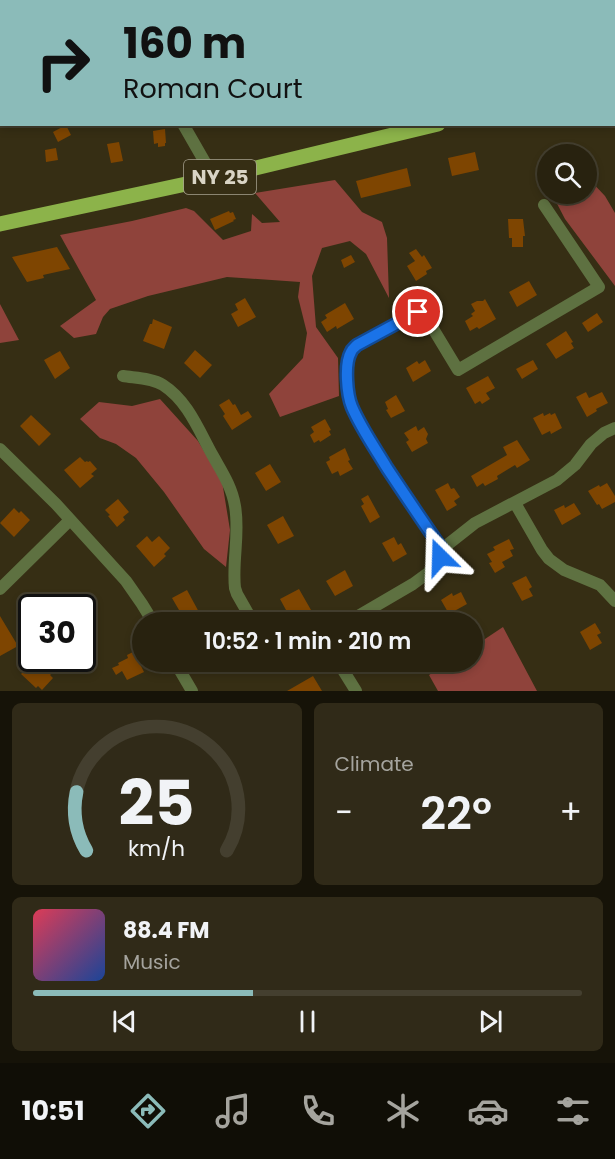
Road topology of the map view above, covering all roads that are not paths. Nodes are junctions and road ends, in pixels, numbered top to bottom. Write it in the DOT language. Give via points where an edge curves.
graph roads {
  1 [pos="184,126"];
  2 [pos="430,126"];
  3 [pos="214,178"];
  4 [pos="544,205"];
  5 [pos="0,224"];
  6 [pos="123,376"];
  7 [pos="615,428"];
  8 [pos="0,449"];
  9 [pos="514,503"];
  10 [pos="70,520"];
  11 [pos="442,549"];
  12 [pos="0,589"];
  13 [pos="615,601"];
  14 [pos="147,612"];
  15 [pos="247,612"];
  16 [pos="365,612"];
  17 [pos="181,672"];
  18 [pos="344,672"];
  19 [pos="192,691"];
  20 [pos="356,691"];
  1 -- 3 [label="street"];
  2 -- 3 [label="main road, NY 25"];
  3 -- 5 [label="main road, NY 25"];
  4 -- 11 [label="street" via="599,287 458,370 429,322 418,312 357,345 349,354 352,408 372,445"];
  6 -- 15 [label="street" via="158,382 172,393 190,413 222,471 232,491 236,512 235,588"];
  7 -- 9 [label="street" via="591,444 557,480"];
  8 -- 10 [label="street"];
  9 -- 11 [label="street" via="475,523"];
  9 -- 13 [label="street" via="549,559 600,585"];
  10 -- 12 [label="street"];
  10 -- 14 [label="street" via="126,581"];
  11 -- 16 [label="street" via="428,573"];
  17 -- 19 [label="street"];
  18 -- 20 [label="street"];
}
